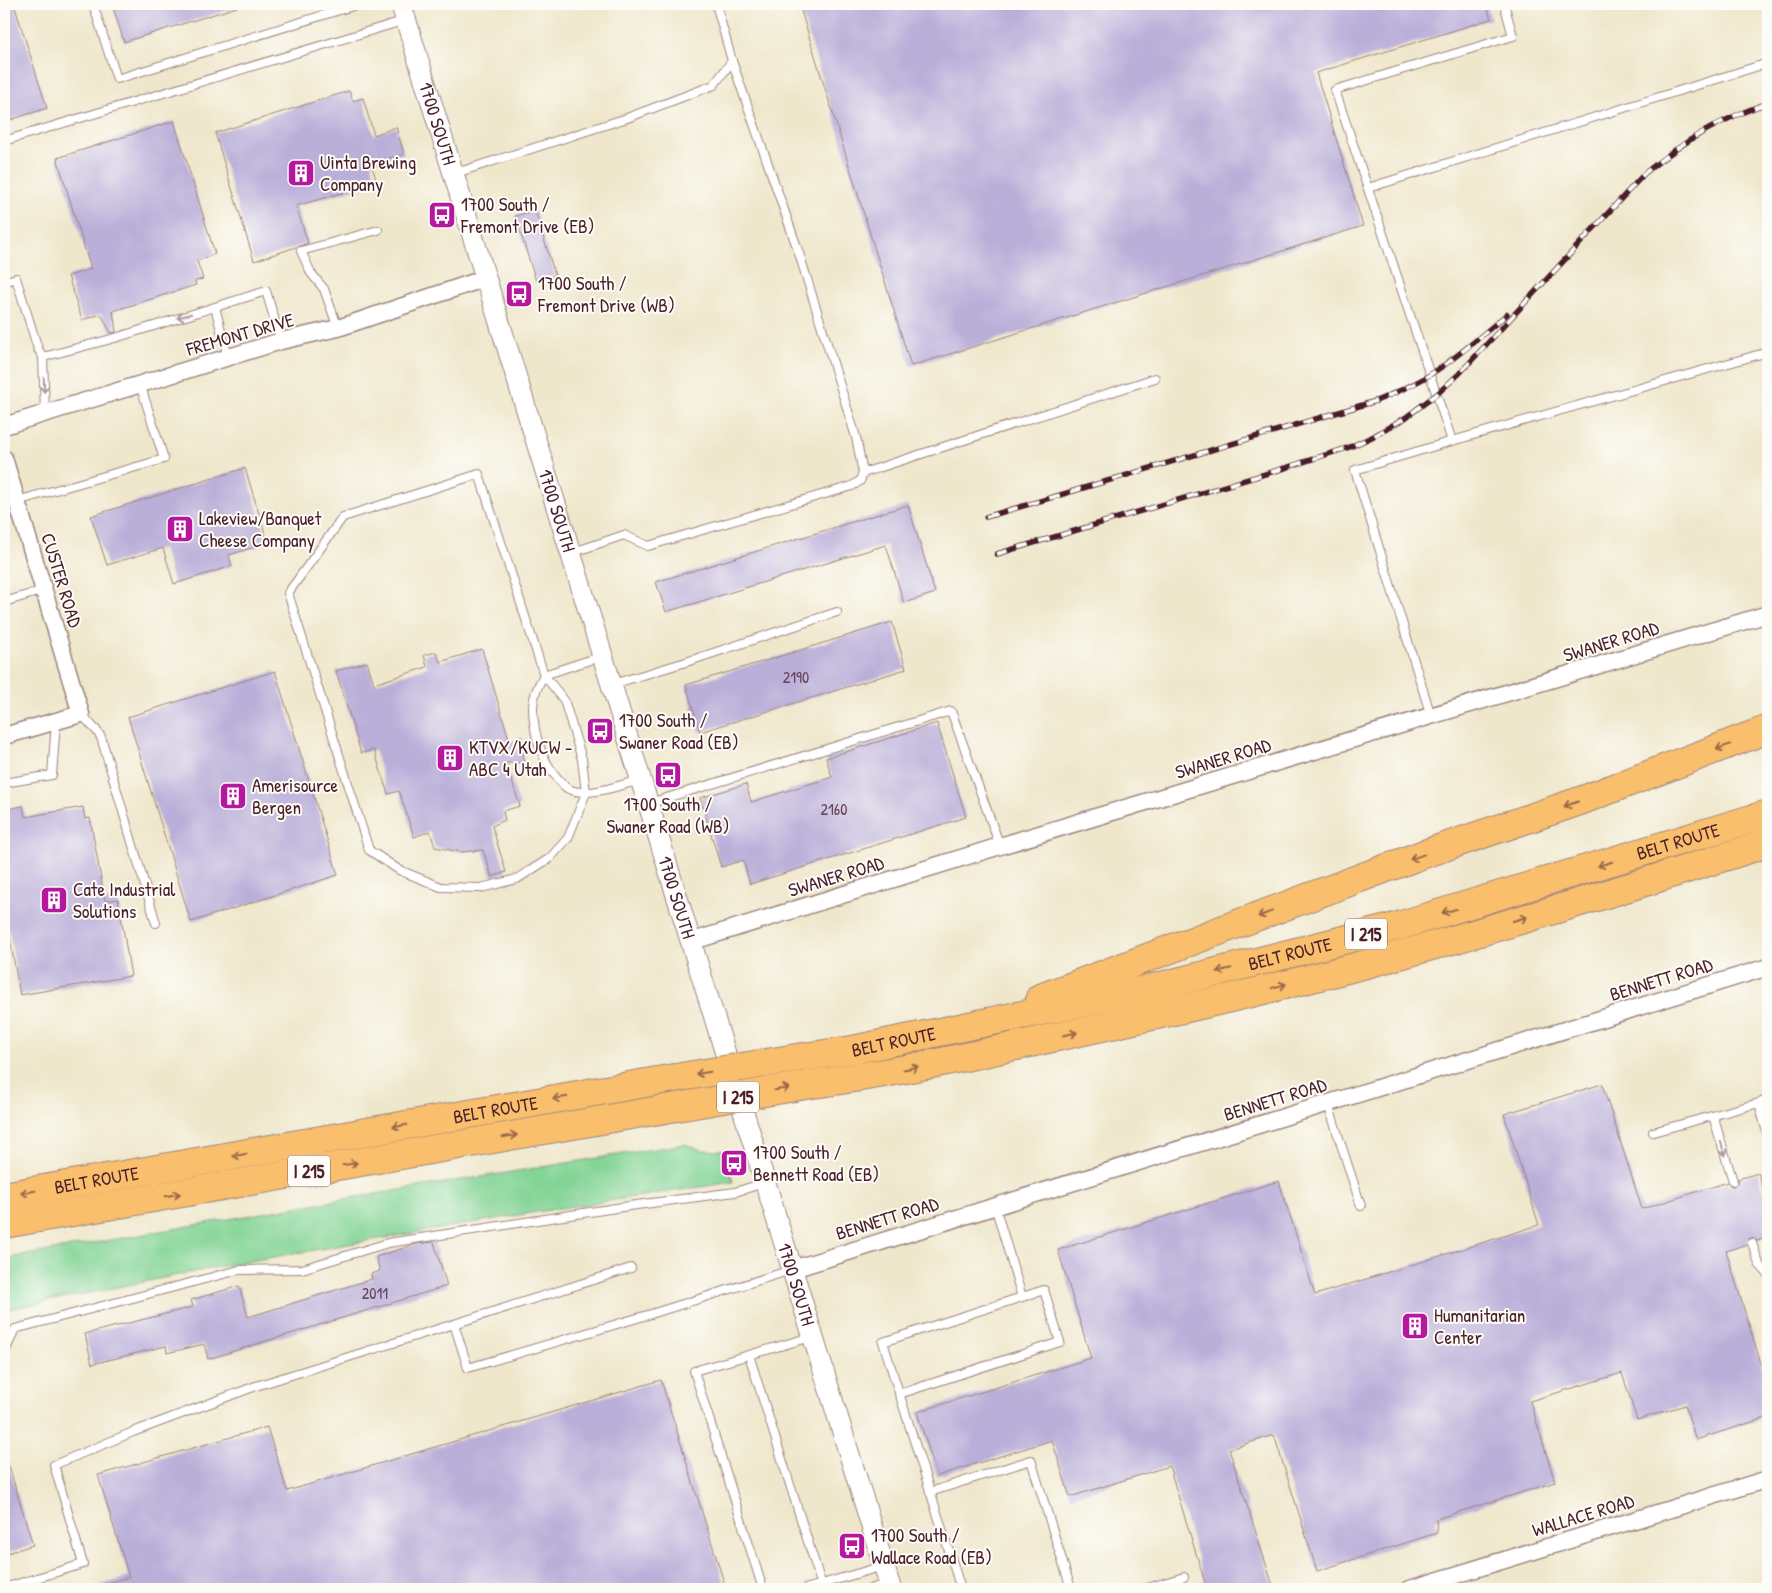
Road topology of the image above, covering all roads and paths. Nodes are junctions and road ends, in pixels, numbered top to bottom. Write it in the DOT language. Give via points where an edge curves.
graph roads {
  1 [pos="94,4"];
  2 [pos="358,4"];
  3 [pos="716,4"];
  4 [pos="1504,4"];
  5 [pos="340,6"];
  6 [pos="403,12"];
  7 [pos="732,61"];
  8 [pos="1768,63"];
  9 [pos="4,142"];
  10 [pos="452,175"];
  11 [pos="1368,188"];
  12 [pos="378,230"];
  13 [pos="486,278"];
  14 [pos="4,282"];
  15 [pos="215,307"];
  16 [pos="338,328"];
  17 [pos="281,341"];
  18 [pos="1768,352"];
  19 [pos="43,357"];
  20 [pos="228,357"];
  21 [pos="1155,378"];
  22 [pos="140,384"];
  23 [pos="45,413"];
  24 [pos="4,426"];
  25 [pos="1452,440"];
  26 [pos="4,458"];
  27 [pos="863,473"];
  28 [pos="17,501"];
  29 [pos="570,553"];
  30 [pos="44,590"];
  31 [pos="4,602"];
  32 [pos="837,612"];
  33 [pos="1768,614"];
  34 [pos="602,656"];
  35 [pos="544,675"];
  36 [pos="611,684"];
  37 [pos="81,714"];
  38 [pos="1430,716"];
  39 [pos="56,722"];
  40 [pos="1768,729"];
  41 [pos="4,736"];
  42 [pos="640,780"];
  43 [pos="4,783"];
  44 [pos="586,793"];
  45 [pos="648,804"];
  46 [pos="1768,814"];
  47 [pos="1768,843"];
  48 [pos="1000,846"];
  49 [pos="1768,854"];
  50 [pos="1673,873"];
  51 [pos="156,923"];
  52 [pos="690,942"];
  53 [pos="1768,967"];
  54 [pos="957,1029"];
  55 [pos="1768,1100"];
  56 [pos="1759,1103"];
  57 [pos="1328,1104"];
  58 [pos="1713,1116"];
  59 [pos="1653,1132"];
  60 [pos="1768,1136"];
  61 [pos="1733,1181"];
  62 [pos="766,1182"];
  63 [pos="4,1196"];
  64 [pos="142,1200"];
  65 [pos="995,1206"];
  66 [pos="1361,1206"];
  67 [pos="4,1224"];
  68 [pos="4,1240"];
  69 [pos="1752,1242"];
  70 [pos="631,1268"];
  71 [pos="792,1269"];
  72 [pos="1768,1274"];
  73 [pos="1022,1297"];
  74 [pos="454,1324"];
  75 [pos="813,1336"];
  76 [pos="4,1354"];
  77 [pos="749,1355"];
  78 [pos="899,1394"];
  79 [pos="1768,1479"];
  80 [pos="930,1492"];
  81 [pos="1184,1577"];
  82 [pos="888,1579"];
  83 [pos="822,1587"];
  84 [pos="4,1588"];
  85 [pos="763,1589"];
  86 [pos="805,1589"];
  87 [pos="870,1589"];
  88 [pos="961,1589"];
  89 [pos="1071,1589"];
  90 [pos="1144,1589"];
  91 [pos="1410,1589"];
  1 -- 5 [label="lane" via="117,79"];
  2 -- 5 [label="lane"];
  3 -- 7 [label="lane"];
  4 -- 11 [label="lane" via="1513,36 1335,90"];
  6 -- 9 [label="lane"];
  6 -- 10 [label="street, 1700 SOUTH"];
  7 -- 10 [label="lane" via="714,85 627,118"];
  7 -- 27 [label="lane" via="798,250 856,436"];
  8 -- 11 [label="lane"];
  10 -- 13 [label="street, 1700 SOUTH"];
  11 -- 25 [label="lane"];
  12 -- 16 [label="lane" via="301,251 311,273 324,289"];
  13 -- 16 [label="street, FREMONT DRIVE"];
  13 -- 29 [label="street, 1700 SOUTH"];
  14 -- 19 [label="lane" via="16,278"];
  15 -- 17 [label="lane" via="266,291"];
  15 -- 19 [label="lane, one-way"];
  15 -- 20 [label="lane"];
  16 -- 17 [label="street, FREMONT DRIVE"];
  17 -- 20 [label="street, FREMONT DRIVE"];
  18 -- 25 [label="lane"];
  19 -- 23 [label="lane, one-way"];
  20 -- 22 [label="street, FREMONT DRIVE"];
  21 -- 27 [label="lane"];
  22 -- 23 [label="street, FREMONT DRIVE"];
  22 -- 28 [label="lane" via="164,459"];
  23 -- 24 [label="street, FREMONT DRIVE"];
  25 -- 38 [label="lane" via="1355,470"];
  26 -- 28 [label="street, CUSTER ROAD"];
  27 -- 29 [label="lane" via="860,481 852,486 648,546 624,534"];
  28 -- 30 [label="street, CUSTER ROAD"];
  29 -- 34 [label="street, 1700 SOUTH"];
  30 -- 31 [label="lane"];
  30 -- 37 [label="street, CUSTER ROAD"];
  32 -- 36 [label="lane"];
  33 -- 38 [label="street, SWANER ROAD"];
  34 -- 35 [label="lane"];
  34 -- 36 [label="street, 1700 SOUTH"];
  35 -- 44 [label="lane" via="564,700 582,759"];
  35 -- 44 [label="lane" via="533,706 544,760 567,789"];
  35 -- 44 [label="lane" via="480,474 343,517 288,593 370,850 399,870 441,887 481,888 517,879 550,858 568,838"];
  36 -- 42 [label="street, 1700 SOUTH"];
  37 -- 39 [label="street"];
  37 -- 51 [label="lane" via="100,737"];
  38 -- 48 [label="street, SWANER ROAD"];
  39 -- 41 [label="street"];
  39 -- 43 [label="lane" via="52,775"];
  40 -- 54 [label="highway, one-way"];
  42 -- 44 [label="lane"];
  42 -- 45 [label="street, 1700 SOUTH"];
  45 -- 48 [label="lane" via="951,710"];
  45 -- 52 [label="street, 1700 SOUTH"];
  46 -- 54 [label="highway, BELT ROUTE / I 215, one-way" via="1395,927 1153,988"];
  47 -- 50 [label="highway, BELT ROUTE / I 215"];
  48 -- 52 [label="street, SWANER ROAD"];
  49 -- 50 [label="highway"];
  64 -- 50 [label="highway, BELT ROUTE / I 215, one-way, bridge" via="812,1084 863,1078 972,1056 1224,1000 1402,954"];
  52 -- 62 [label="street, 1700 SOUTH"];
  53 -- 57 [label="street, BENNETT ROAD"];
  54 -- 63 [label="highway, BELT ROUTE / I 215, one-way, bridge" via="852,1050 657,1081"];
  55 -- 56 [label="lane"];
  56 -- 58 [label="lane"];
  56 -- 60 [label="lane"];
  57 -- 65 [label="street, BENNETT ROAD"];
  57 -- 66 [label="lane"];
  58 -- 59 [label="lane"];
  58 -- 61 [label="lane, one-way"];
  62 -- 71 [label="street, 1700 SOUTH"];
  62 -- 76 [label="lane" via="735,1192 388,1243 302,1269 239,1270 15,1329"];
  64 -- 67 [label="highway, BELT ROUTE / I 215"];
  64 -- 68 [label="highway" via="65,1228"];
  65 -- 71 [label="street, BENNETT ROAD"];
  65 -- 73 [label="lane"];
  69 -- 72 [label="lane" via="1759,1264"];
  70 -- 74 [label="lane"];
  71 -- 74 [label="lane" via="468,1368"];
  71 -- 75 [label="street, 1700 SOUTH"];
  73 -- 78 [label="lane" via="883,1342"];
  73 -- 78 [label="lane" via="1044,1290 1060,1342"];
  74 -- 84 [label="lane" via="256,1386 54,1465 83,1564"];
  75 -- 77 [label="lane"];
  75 -- 82 [label="street, 1700 SOUTH"];
  77 -- 83 [label="lane"];
  77 -- 85 [label="lane" via="694,1371"];
  78 -- 80 [label="lane"];
  79 -- 91 [label="street, WALLACE ROAD"];
  80 -- 88 [label="lane"];
  80 -- 89 [label="lane" via="1031,1460"];
  81 -- 90 [label="lane"];
  82 -- 83 [label="lane"];
  82 -- 87 [label="lane"];
  83 -- 86 [label="lane"];
}
